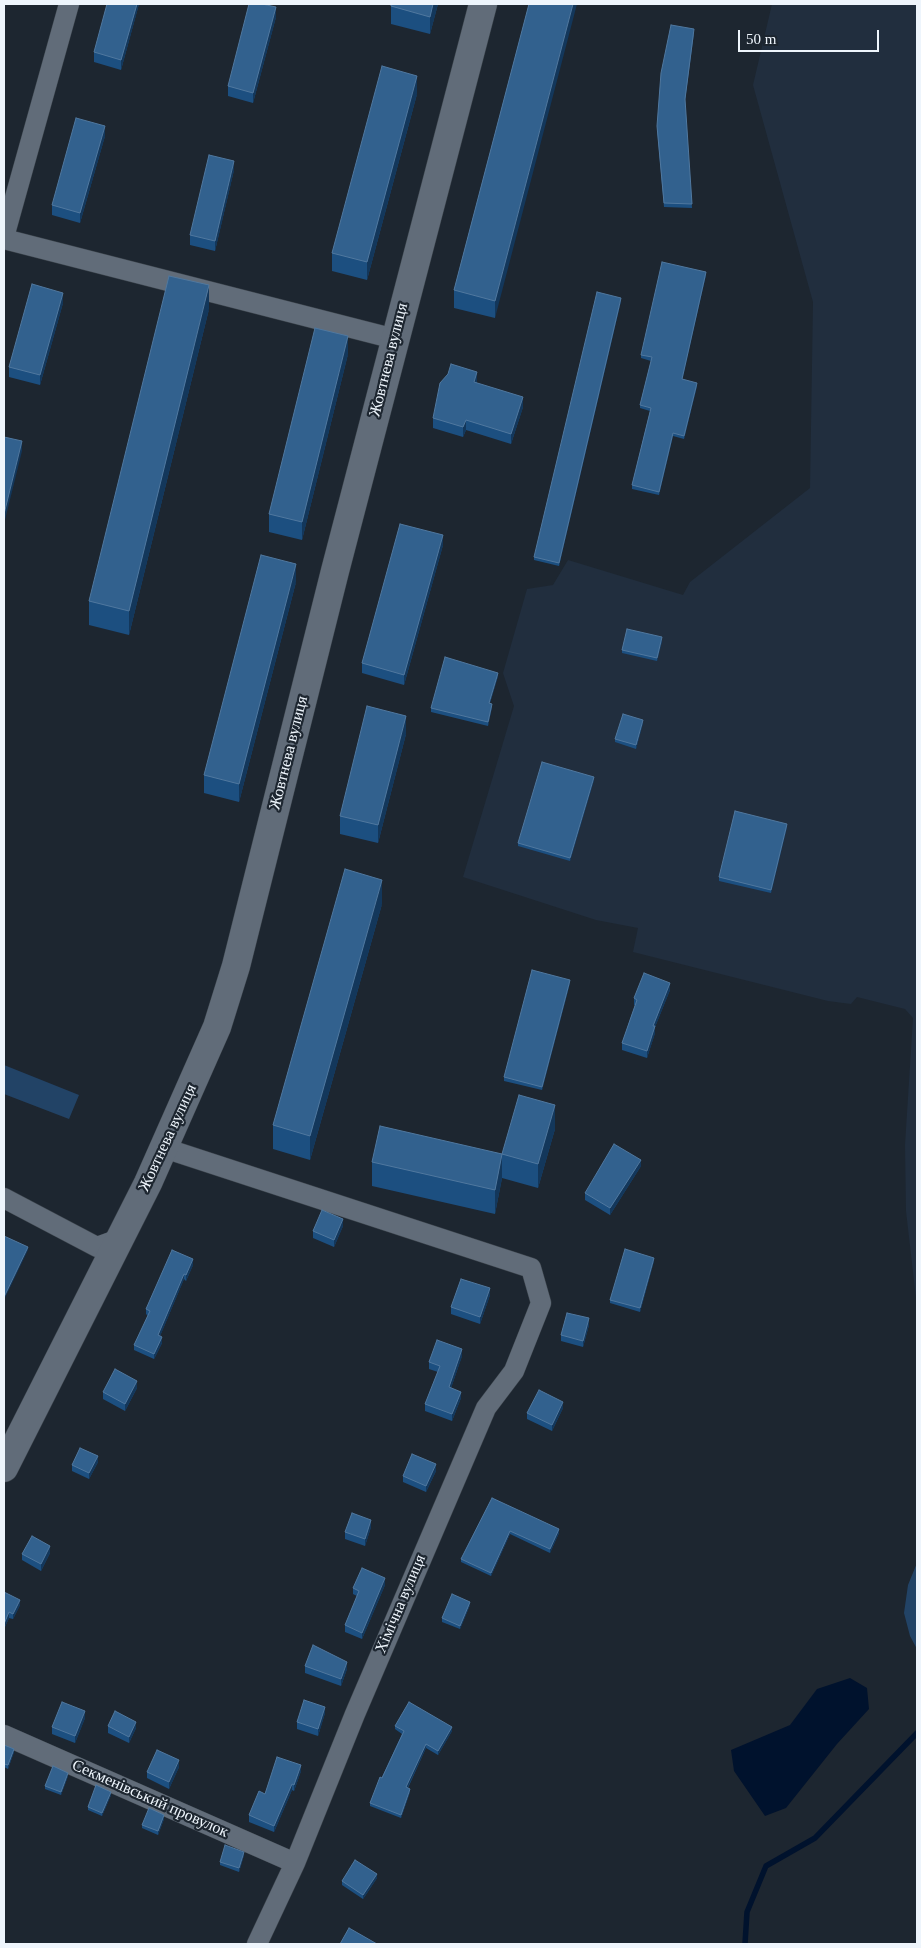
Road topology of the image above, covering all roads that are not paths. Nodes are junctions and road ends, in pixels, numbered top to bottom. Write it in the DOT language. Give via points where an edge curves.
graph roads {
  1 [pos="69,4"];
  2 [pos="483,4"];
  3 [pos="4,238"];
  4 [pos="395,339"];
  5 [pos="164,1148"];
  6 [pos="4,1198"];
  7 [pos="119,1239"];
  8 [pos="4,1468"];
  9 [pos="4,1735"];
  10 [pos="295,1863"];
  11 [pos="257,1944"];
  1 -- 3 [label="street"];
  2 -- 4 [label="main road, Жовтнева вулиця"];
  3 -- 4 [label="street"];
  4 -- 5 [label="main road, Жовтнева вулиця" via="236,966 217,1027"];
  5 -- 7 [label="main road, Жовтнева вулиця"];
  5 -- 10 [label="street, Хімічна вулиця" via="531,1268 541,1303 514,1370 486,1408"];
  6 -- 7 [label="street" via="97,1247"];
  7 -- 8 [label="main road, Жовтнева вулиця"];
  9 -- 10 [label="street, Секменівський провулок"];
  10 -- 11 [label="street, Хімічна вулиця"];
}
